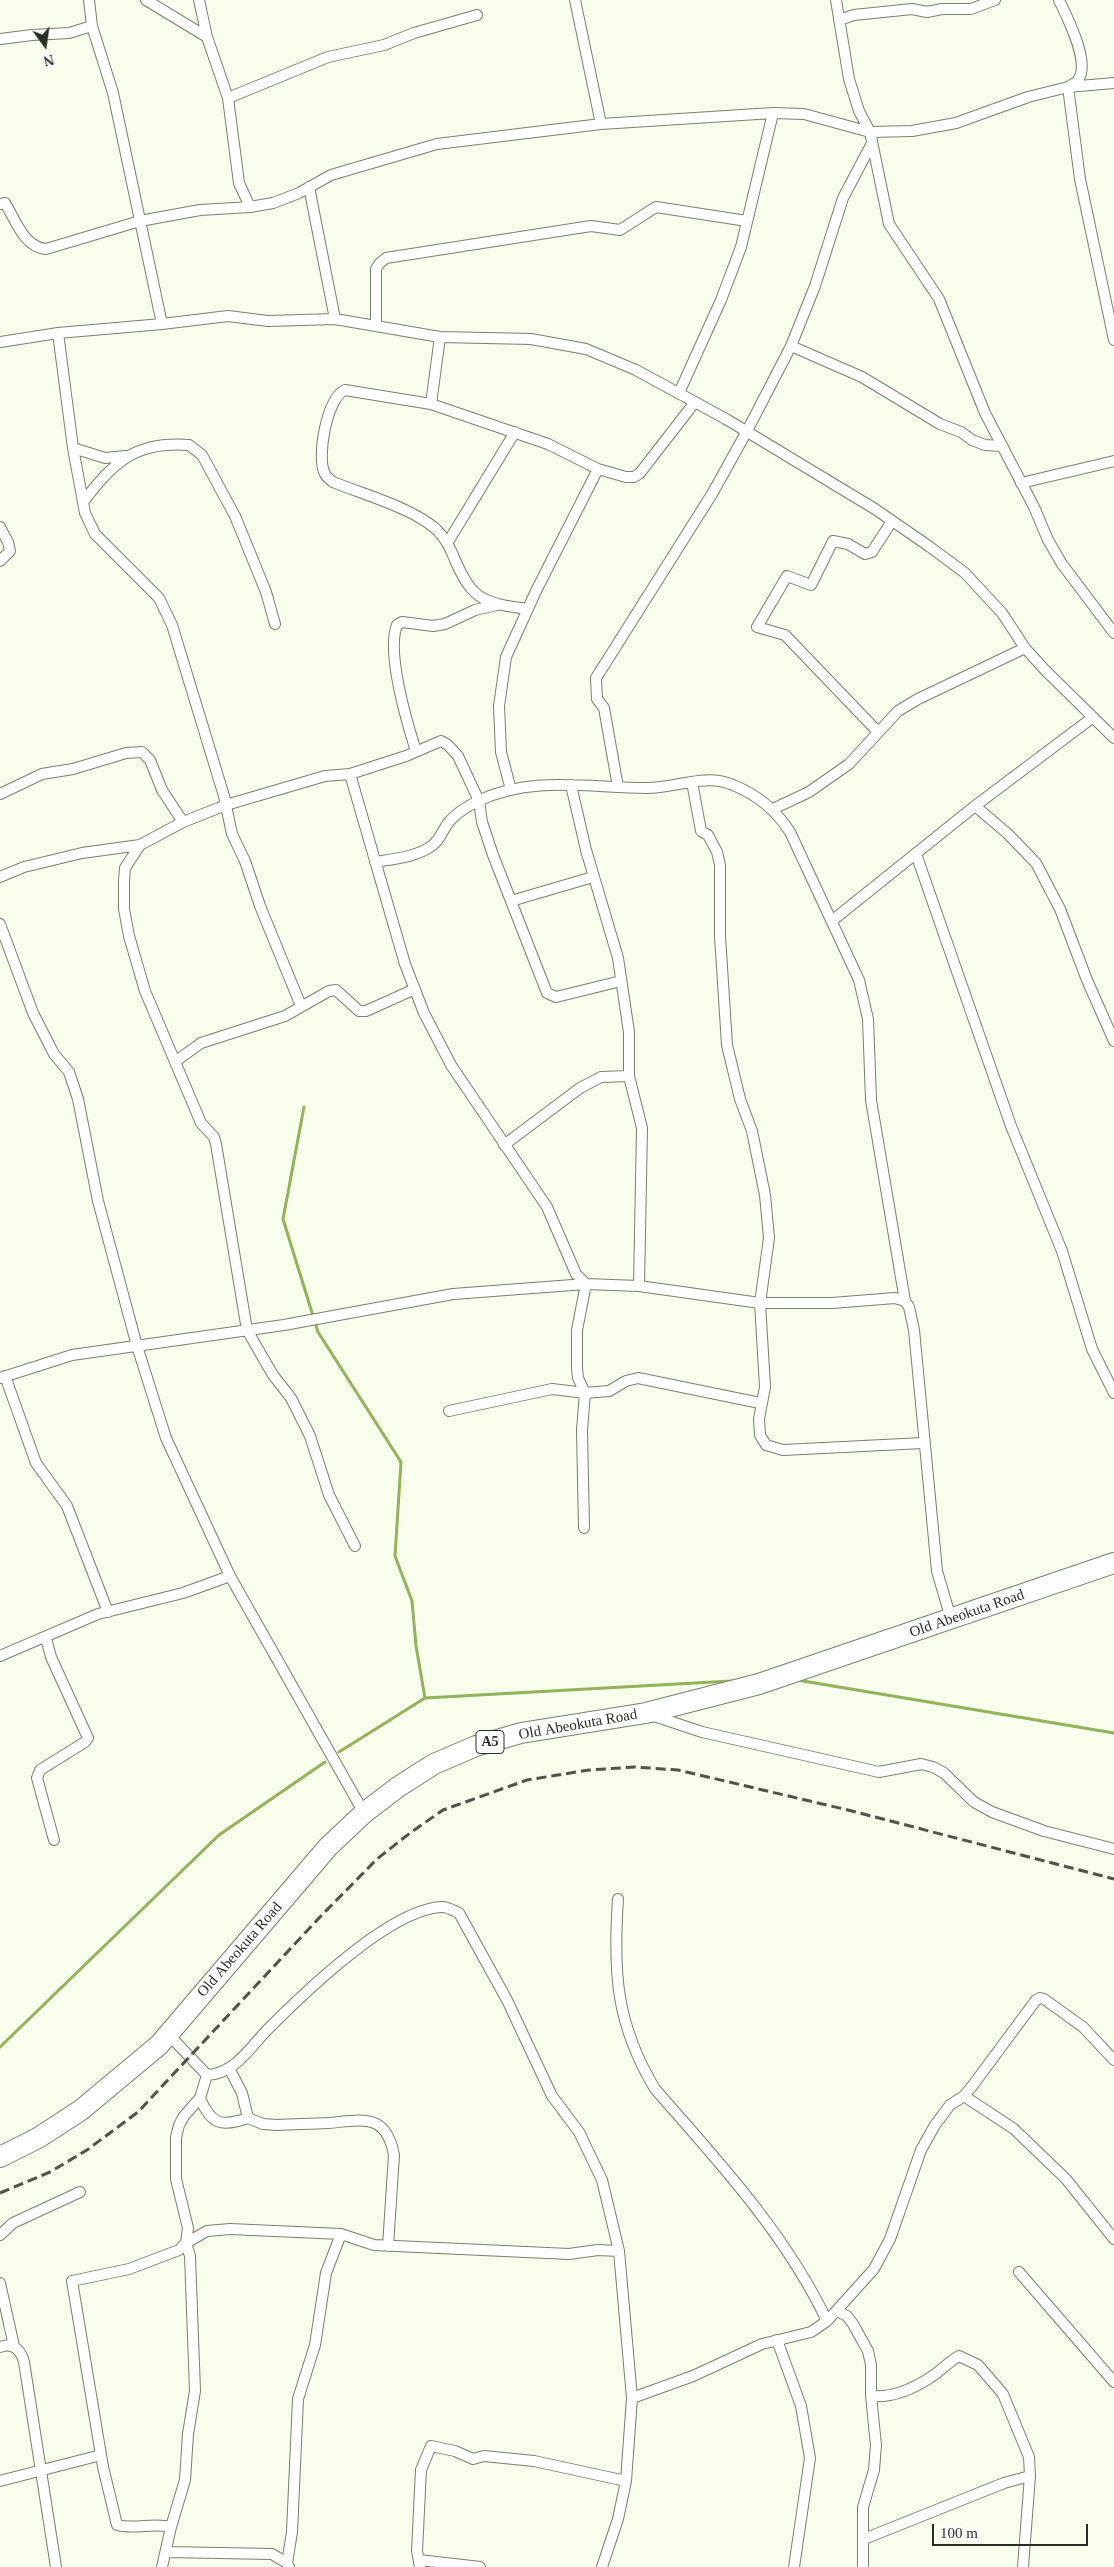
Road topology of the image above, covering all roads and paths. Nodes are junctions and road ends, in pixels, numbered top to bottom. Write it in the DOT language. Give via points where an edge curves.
graph roads {
  1 [pos="89,0"];
  2 [pos="146,0"];
  3 [pos="199,0"];
  4 [pos="575,0"];
  5 [pos="836,0"];
  6 [pos="995,0"];
  7 [pos="1059,0"];
  8 [pos="477,15"];
  9 [pos="839,20"];
  10 [pos="92,26"];
  11 [pos="207,37"];
  12 [pos="0,39"];
  13 [pos="1114,83"];
  14 [pos="1068,87"];
  15 [pos="228,98"];
  16 [pos="773,114"];
  17 [pos="601,124"];
  18 [pos="870,132"];
  19 [pos="872,144"];
  20 [pos="309,187"];
  21 [pos="0,204"];
  22 [pos="250,207"];
  23 [pos="140,221"];
  24 [pos="747,221"];
  25 [pos="336,319"];
  26 [pos="162,324"];
  27 [pos="376,326"];
  28 [pos="58,333"];
  29 [pos="440,337"];
  30 [pos="1114,340"];
  31 [pos="0,342"];
  32 [pos="790,346"];
  33 [pos="679,393"];
  34 [pos="694,402"];
  35 [pos="431,404"];
  36 [pos="515,432"];
  37 [pos="747,432"];
  38 [pos="1002,446"];
  39 [pos="73,448"];
  40 [pos="126,456"];
  41 [pos="1114,461"];
  42 [pos="598,469"];
  43 [pos="1021,482"];
  44 [pos="83,502"];
  45 [pos="892,521"];
  46 [pos="0,527"];
  47 [pos="448,542"];
  48 [pos="0,561"];
  49 [pos="497,605"];
  50 [pos="528,609"];
  51 [pos="275,624"];
  52 [pos="1114,633"];
  53 [pos="1025,648"];
  54 [pos="1092,718"];
  55 [pos="878,732"];
  56 [pos="1114,738"];
  57 [pos="416,751"];
  58 [pos="350,774"];
  59 [pos="692,782"];
  60 [pos="571,785"];
  61 [pos="618,787"];
  62 [pos="511,790"];
  63 [pos="0,794"];
  64 [pos="479,800"];
  65 [pos="226,805"];
  66 [pos="975,806"];
  67 [pos="773,809"];
  68 [pos="183,822"];
  69 [pos="140,846"];
  70 [pos="916,854"];
  71 [pos="375,862"];
  72 [pos="0,877"];
  73 [pos="593,878"];
  74 [pos="511,901"];
  75 [pos="832,920"];
  76 [pos="0,924"];
  77 [pos="621,981"];
  78 [pos="415,989"];
  79 [pos="301,1006"];
  80 [pos="1114,1041"];
  81 [pos="176,1061"];
  82 [pos="629,1076"];
  83 [pos="504,1145"];
  84 [pos="586,1284"];
  85 [pos="639,1286"];
  86 [pos="905,1301"];
  87 [pos="760,1303"];
  88 [pos="247,1330"];
  89 [pos="137,1346"];
  90 [pos="2,1377"];
  91 [pos="1114,1392"];
  92 [pos="585,1393"];
  93 [pos="760,1403"];
  94 [pos="449,1411"];
  95 [pos="923,1443"];
  96 [pos="584,1528"];
  97 [pos="355,1546"];
  98 [pos="1114,1563"];
  99 [pos="230,1576"];
  100 [pos="108,1612"];
  101 [pos="951,1619"];
  102 [pos="46,1638"];
  103 [pos="0,1656"];
  104 [pos="646,1713"];
  105 [pos="364,1813"];
  106 [pos="54,1840"];
  107 [pos="1114,1849"];
  108 [pos="618,1899"];
  109 [pos="168,2034"];
  110 [pos="1114,2060"];
  111 [pos="230,2070"];
  112 [pos="208,2075"];
  113 [pos="964,2096"];
  114 [pos="200,2098"];
  115 [pos="248,2118"];
  116 [pos="0,2157"];
  117 [pos="80,2192"];
  118 [pos="341,2234"];
  119 [pos="0,2235"];
  120 [pos="1114,2239"];
  121 [pos="186,2243"];
  122 [pos="388,2246"];
  123 [pos="619,2251"];
  124 [pos="1020,2272"];
  125 [pos="0,2283"];
  126 [pos="837,2311"];
  127 [pos="827,2321"];
  128 [pos="777,2340"];
  129 [pos="14,2346"];
  130 [pos="0,2347"];
  131 [pos="1114,2382"];
  132 [pos="871,2396"];
  133 [pos="632,2398"];
  134 [pos="101,2455"];
  135 [pos="41,2469"];
  136 [pos="1030,2476"];
  137 [pos="0,2481"];
  138 [pos="626,2481"];
  139 [pos="171,2527"];
  140 [pos="864,2540"];
  141 [pos="166,2552"];
  142 [pos="420,2564"];
  143 [pos="288,2565"];
  144 [pos="56,2567"];
  145 [pos="162,2567"];
  146 [pos="480,2567"];
  147 [pos="602,2567"];
  148 [pos="794,2567"];
  149 [pos="863,2567"];
  150 [pos="1023,2567"];
  1 -- 10 [label="street"];
  2 -- 11 [label="street"];
  3 -- 11 [label="street"];
  4 -- 17 [label="street"];
  5 -- 9 [label="street"];
  6 -- 9 [label="street" via="971,9 928,12 912,9 854,14"];
  7 -- 14 [label="street" via="1073,30 1081,59 1078,81"];
  8 -- 15 [label="street" via="414,32 384,45 328,57"];
  9 -- 18 [label="street" via="850,79 859,111"];
  10 -- 12 [label="street" via="69,33"];
  10 -- 23 [label="street" via="113,93"];
  11 -- 15 [label="street"];
  13 -- 14 [label="street"];
  14 -- 18 [label="street" via="1028,97 956,123 912,131"];
  14 -- 30 [label="street" via="1080,179"];
  15 -- 22 [label="street" via="239,183"];
  16 -- 17 [label="street"];
  16 -- 18 [label="street" via="804,114"];
  16 -- 24 [label="street"];
  17 -- 20 [label="street" via="437,144 331,175"];
  18 -- 19 [label="street"];
  19 -- 32 [label="street" via="843,198 818,277"];
  19 -- 38 [label="street" via="889,224 939,299 985,413"];
  20 -- 22 [label="street" via="273,202"];
  20 -- 25 [label="street"];
  21 -- 23 [label="street" via="5,203 28,241 37,248 58,246"];
  22 -- 23 [label="street" via="200,210"];
  23 -- 26 [label="street"];
  24 -- 27 [label="street" via="656,207 620,230 591,226 386,258 376,270"];
  24 -- 33 [label="street" via="721,300"];
  25 -- 26 [label="street" via="268,321 228,316"];
  25 -- 27 [label="street"];
  26 -- 28 [label="street"];
  27 -- 29 [label="street"];
  28 -- 31 [label="street"];
  28 -- 39 [label="street"];
  29 -- 33 [label="street" via="532,339 586,349"];
  29 -- 35 [label="street"];
  32 -- 37 [label="street"];
  32 -- 38 [label="street" via="862,377 972,440"];
  33 -- 34 [label="street"];
  34 -- 37 [label="street"];
  34 -- 42 [label="street" via="638,475 626,478"];
  35 -- 36 [label="street"];
  35 -- 47 [label="street" via="340,391 323,434 321,456 325,474 333,482 416,516"];
  36 -- 42 [label="street"];
  36 -- 47 [label="street"];
  37 -- 45 [label="street"];
  37 -- 61 [label="street" via="712,494 596,678 597,699 604,708"];
  38 -- 43 [label="street"];
  39 -- 40 [label="street" via="105,458"];
  39 -- 44 [label="street"];
  40 -- 44 [label="street" via="102,478"];
  40 -- 51 [label="street" via="143,448 177,444 188,445 202,455 235,516 266,592"];
  41 -- 43 [label="street"];
  42 -- 50 [label="street"];
  43 -- 52 [label="street" via="1062,564"];
  44 -- 65 [label="street" via="95,534 159,598 172,625"];
  45 -- 53 [label="street" via="965,573 1002,613"];
  45 -- 55 [label="street" via="872,552 865,554 848,544 833,541 811,586 786,576 757,627 785,635"];
  46 -- 48 [label="street" via="10,551"];
  47 -- 49 [label="street" via="465,582 474,594"];
  49 -- 50 [label="street"];
  49 -- 57 [label="street" via="475,610 446,624 397,624 394,646 398,678"];
  50 -- 62 [label="street" via="506,657 499,706 502,752"];
  53 -- 54 [label="street"];
  53 -- 55 [label="street" via="918,699 898,711"];
  54 -- 56 [label="street"];
  54 -- 66 [label="street"];
  55 -- 67 [label="street" via="849,764 831,778"];
  57 -- 58 [label="street"];
  57 -- 64 [label="street" via="441,741 448,745 458,756"];
  58 -- 65 [label="street" via="326,776"];
  58 -- 71 [label="street"];
  59 -- 61 [label="street" via="648,788"];
  59 -- 67 [label="street" via="714,780 732,784"];
  59 -- 87 [label="street" via="701,831 708,835 720,865 720,936 727,1045 752,1132 765,1195 769,1238"];
  60 -- 61 [label="street"];
  60 -- 62 [label="street"];
  60 -- 73 [label="street"];
  62 -- 64 [label="street"];
  63 -- 68 [label="street" via="42,774 142,752 150,760 162,790"];
  64 -- 71 [label="street" via="448,823 433,844 412,855"];
  64 -- 74 [label="street" via="482,822"];
  65 -- 68 [label="street"];
  65 -- 79 [label="street" via="232,834"];
  66 -- 70 [label="street"];
  66 -- 80 [label="street" via="1036,862 1060,909"];
  67 -- 75 [label="street" via="790,832"];
  68 -- 69 [label="street"];
  69 -- 72 [label="street" via="82,854 24,867"];
  69 -- 81 [label="street" via="125,868 124,909 139,977"];
  70 -- 75 [label="street"];
  70 -- 91 [label="street" via="1011,1126 1062,1251 1092,1349"];
  71 -- 78 [label="street"];
  73 -- 74 [label="street"];
  73 -- 77 [label="street" via="618,958"];
  74 -- 77 [label="street" via="550,996"];
  75 -- 86 [label="street" via="858,980 868,1020 871,1100"];
  76 -- 89 [label="street" via="33,1013 54,1054 69,1072 78,1099 98,1201"];
  77 -- 82 [label="street" via="628,1032"];
  78 -- 79 [label="street" via="366,1012 359,1011 336,990 329,990"];
  78 -- 83 [label="street" via="451,1065"];
  79 -- 81 [label="street" via="285,1016 201,1043"];
  81 -- 88 [label="street" via="201,1123 216,1144"];
  82 -- 83 [label="street" via="594,1080"];
  82 -- 85 [label="street" via="642,1128"];
  83 -- 84 [label="street" via="547,1206 576,1274"];
  84 -- 85 [label="street"];
  84 -- 88 [label="street" via="453,1294"];
  84 -- 92 [label="street" via="577,1330 578,1378"];
  85 -- 87 [label="street"];
  86 -- 87 [label="street" via="895,1298 832,1303"];
  86 -- 95 [label="street" via="914,1330"];
  87 -- 93 [label="street" via="765,1387"];
  88 -- 89 [label="street"];
  88 -- 97 [label="street" via="273,1375 291,1398 310,1436 329,1495"];
  89 -- 90 [label="street" via="72,1355"];
  89 -- 99 [label="street" via="166,1438"];
  90 -- 100 [label="street" via="36,1463 67,1506"];
  92 -- 93 [label="street" via="609,1391 626,1381 645,1379"];
  92 -- 94 [label="street" via="552,1389"];
  92 -- 96 [label="street" via="582,1430"];
  93 -- 95 [label="street" via="760,1435 772,1448 814,1450"];
  95 -- 101 [label="street" via="937,1571"];
  98 -- 101 [label="highway, Old Abeokuta Road / A5"];
  99 -- 100 [label="street" via="183,1593"];
  99 -- 105 [label="street"];
  100 -- 102 [label="street"];
  101 -- 104 [label="highway, Old Abeokuta Road / A5" via="759,1684"];
  102 -- 103 [label="street"];
  102 -- 106 [label="street" via="51,1657 88,1738 40,1770 37,1778"];
  104 -- 105 [label="highway, Old Abeokuta Road / A5" via="521,1733 476,1746 434,1764"];
  104 -- 107 [label="street" via="702,1732 879,1772 920,1764 933,1767 944,1773 974,1802 992,1812 1044,1831"];
  105 -- 109 [label="highway, Old Abeokuta Road / A5" via="328,1847"];
  108 -- 127 [label="street" via="615,1967 618,1991 627,2031 643,2069 656,2089 751,2200"];
  109 -- 112 [label="street"];
  109 -- 116 [label="highway, Old Abeokuta Road / A5" via="116,2083 81,2110 38,2138"];
  110 -- 113 [label="street" via="1084,2027 1040,1998"];
  111 -- 112 [label="street"];
  111 -- 115 [label="street" via="242,2093"];
  111 -- 123 [label="street" via="269,2028 332,1970 399,1920 443,1906 459,1913 507,2000 552,2096 579,2132 602,2180"];
  112 -- 114 [label="street"];
  113 -- 120 [label="street" via="1020,2135 1066,2179"];
  113 -- 126 [label="street" via="950,2106 935,2125 912,2173 890,2239 874,2269"];
  114 -- 115 [label="street" via="206,2113 216,2121 233,2124"];
  114 -- 121 [label="street" via="184,2116 176,2137 176,2179 188,2228"];
  115 -- 122 [label="street" via="277,2125 364,2119 379,2125 392,2142 394,2155"];
  117 -- 119 [label="street" via="13,2223"];
  118 -- 121 [label="street" via="230,2229 207,2231"];
  118 -- 122 [label="street"];
  118 -- 143 [label="street" via="326,2273 315,2345 298,2399"];
  121 -- 134 [label="street" via="178,2250 128,2269 72,2281"];
  121 -- 139 [label="street" via="190,2256 195,2391 184,2480"];
  122 -- 123 [label="street" via="569,2254"];
  123 -- 133 [label="street"];
  124 -- 131 [label="street"];
  125 -- 129 [label="street"];
  126 -- 127 [label="street"];
  126 -- 132 [label="street" via="847,2316 868,2351"];
  127 -- 128 [label="street" via="811,2332"];
  128 -- 133 [label="street"];
  128 -- 148 [label="street" via="801,2406 810,2458"];
  129 -- 130 [label="street" via="6,2344"];
  129 -- 135 [label="street" via="21,2352 24,2362"];
  132 -- 136 [label="street" via="895,2395 933,2377 959,2356 969,2359 1003,2394 1029,2457"];
  132 -- 140 [label="street" via="876,2445 874,2470 864,2507"];
  133 -- 138 [label="street"];
  134 -- 135 [label="street"];
  134 -- 139 [label="street" via="117,2525 131,2529 158,2524"];
  135 -- 137 [label="street"];
  135 -- 144 [label="street"];
  136 -- 140 [label="street" via="1004,2483"];
  136 -- 150 [label="street"];
  138 -- 142 [label="street" via="534,2461 484,2456 473,2458 431,2446 421,2470 417,2551"];
  138 -- 147 [label="street"];
  139 -- 141 [label="street"];
  140 -- 149 [label="street"];
  141 -- 143 [label="street" via="272,2554"];
  141 -- 145 [label="street"];
  142 -- 146 [label="street"];
}
